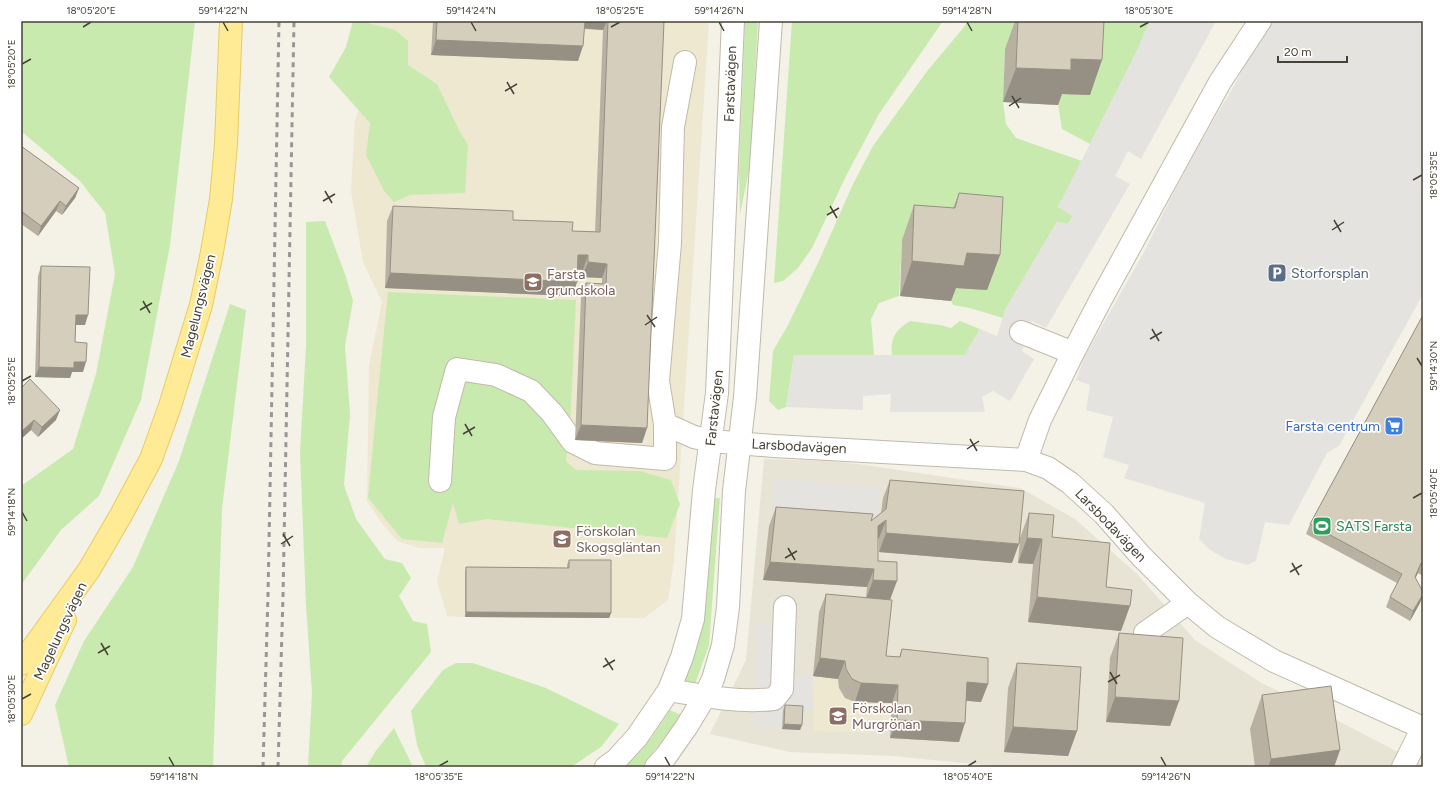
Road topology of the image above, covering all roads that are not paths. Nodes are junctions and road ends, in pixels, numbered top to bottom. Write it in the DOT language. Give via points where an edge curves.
graph roads {
  1 [pos="231,21"];
  2 [pos="733,21"];
  3 [pos="771,21"];
  4 [pos="1260,21"];
  5 [pos="685,62"];
  6 [pos="1021,332"];
  7 [pos="1072,353"];
  8 [pos="665,424"];
  9 [pos="711,441"];
  10 [pos="740,443"];
  11 [pos="1026,460"];
  12 [pos="440,481"];
  13 [pos="89,570"];
  14 [pos="1188,603"];
  15 [pos="785,607"];
  16 [pos="1145,633"];
  17 [pos="21,664"];
  18 [pos="669,690"];
  19 [pos="705,696"];
  20 [pos="21,714"];
  21 [pos="1423,728"];
  22 [pos="606,767"];
  23 [pos="656,767"];
  24 [pos="1403,767"];
  1 -- 13 [label="main road, Magelungsvägen" via="226,144 212,252 201,305 151,459"];
  2 -- 9 [label="street, Farstavägen" via="717,393"];
  3 -- 10 [label="street, Farstavägen" via="746,390"];
  4 -- 7 [label="street" via="1220,82"];
  5 -- 8 [label="street" via="673,127 670,243 658,381"];
  6 -- 7 [label="street"];
  7 -- 11 [label="street" via="1040,420"];
  8 -- 9 [label="street, Larsbodavägen" via="694,437"];
  8 -- 12 [label="street" via="665,460 595,453 573,442 552,413 531,391 496,376 457,369 444,417"];
  9 -- 10 [label="street, Larsbodavägen"];
  9 -- 18 [label="street, Farstavägen" via="704,490 693,619"];
  10 -- 11 [label="street, Larsbodavägen"];
  10 -- 19 [label="street, Farstavägen" via="723,645"];
  11 -- 14 [label="street, Larsbodavägen" via="1048,468 1070,483 1104,514"];
  13 -- 17 [label="main road, Magelungsvägen"];
  13 -- 20 [label="main road, Magelungsvägen"];
  14 -- 16 [label="street"];
  14 -- 21 [label="street, Larsbodavägen" via="1217,627 1274,661"];
  15 -- 19 [label="street" via="782,689 774,699 759,701"];
  18 -- 19 [label="street"];
  18 -- 22 [label="street, Farstavägen" via="636,738"];
  19 -- 23 [label="street, Farstavägen" via="687,726"];
  21 -- 24 [label="street"];
}
